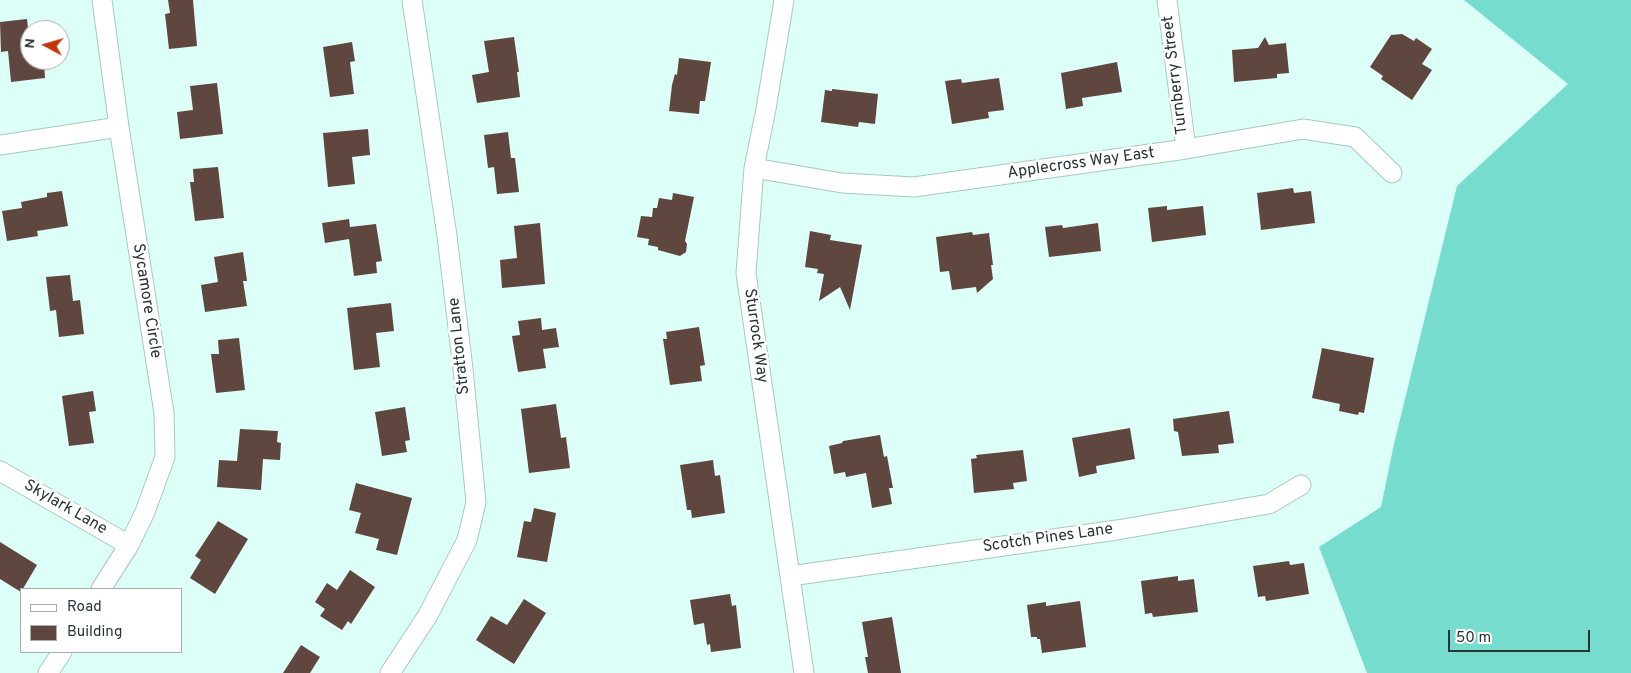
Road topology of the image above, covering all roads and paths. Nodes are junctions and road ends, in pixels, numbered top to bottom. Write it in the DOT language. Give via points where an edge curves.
graph roads {
  1 [pos="102,0"];
  2 [pos="412,0"];
  3 [pos="784,0"];
  4 [pos="1167,0"];
  5 [pos="118,127"];
  6 [pos="0,144"];
  7 [pos="1186,150"];
  8 [pos="754,168"];
  9 [pos="1392,173"];
  10 [pos="0,471"];
  11 [pos="1300,485"];
  12 [pos="130,545"];
  13 [pos="790,576"];
  14 [pos="103,588"];
  15 [pos="61,653"];
  16 [pos="48,673"];
  17 [pos="390,673"];
  18 [pos="804,673"];
  1 -- 5 [label="street, Sycamore Circle"];
  2 -- 17 [label="street, Stratton Lane" via="447,236 476,502 467,540 428,615"];
  3 -- 8 [label="street, Sturrock Way"];
  4 -- 7 [label="street, Turnberry Street"];
  5 -- 6 [label="street"];
  5 -- 12 [label="street, Sycamore Circle" via="164,413 165,457"];
  7 -- 8 [label="street, Applecross Way East" via="914,187 842,183"];
  7 -- 9 [label="street, Applecross Way East" via="1303,129 1355,137"];
  8 -- 13 [label="street, Sturrock Way" via="746,273"];
  10 -- 12 [label="street, Skylark Lane"];
  11 -- 13 [label="street, Scotch Pines Lane" via="1269,504 1117,530"];
  12 -- 14 [label="street, Sycamore Circle"];
  13 -- 18 [label="street, Sturrock Way"];
  15 -- 16 [label="street"];
}
